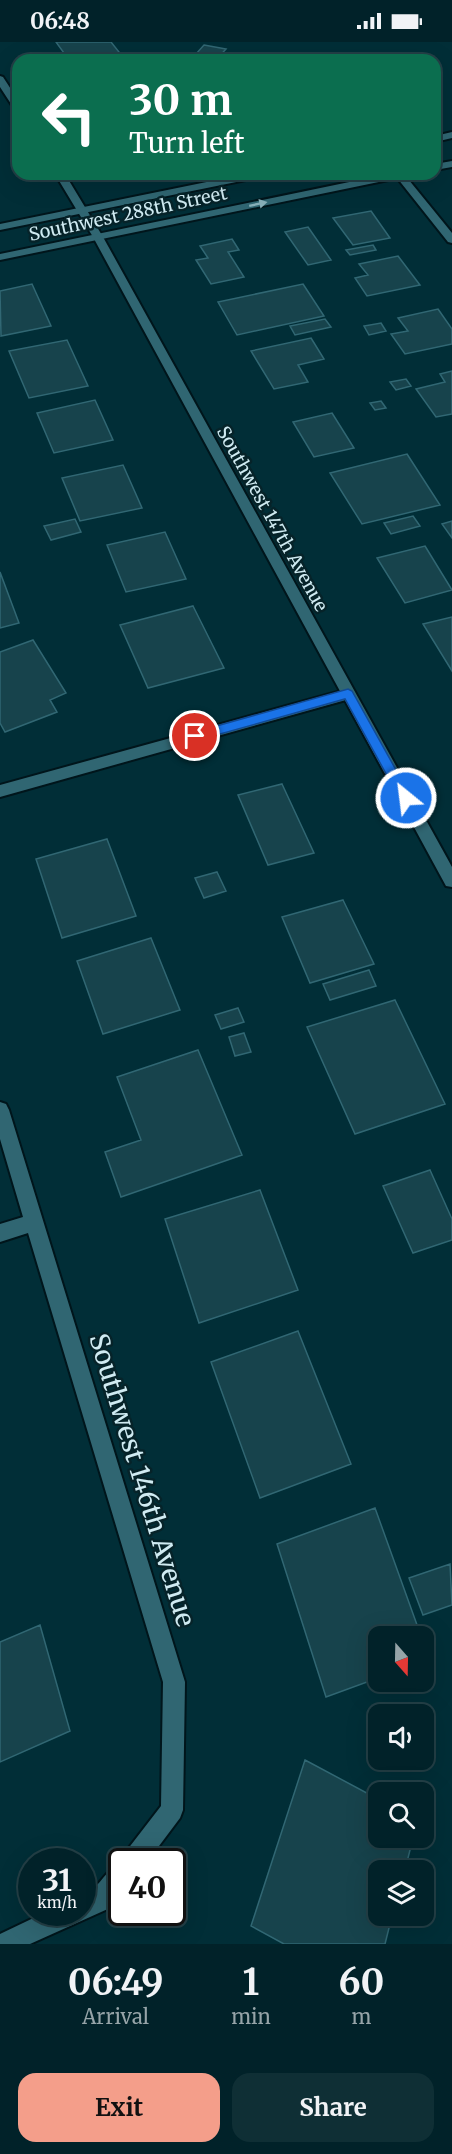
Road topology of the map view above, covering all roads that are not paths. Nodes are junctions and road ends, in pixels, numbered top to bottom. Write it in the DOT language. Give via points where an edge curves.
graph roads {
  1 [pos="0,79"];
  2 [pos="12,98"];
  3 [pos="64,180"];
  4 [pos="231,180"];
  5 [pos="371,180"];
  6 [pos="405,180"];
  7 [pos="83,210"];
  8 [pos="0,227"];
  9 [pos="98,237"];
  10 [pos="452,240"];
  11 [pos="0,257"];
  12 [pos="348,694"];
  13 [pos="0,791"];
  14 [pos="452,881"];
  15 [pos="0,1110"];
  16 [pos="34,1222"];
  17 [pos="0,1233"];
  18 [pos="143,1848"];
  19 [pos="108,1888"];
  20 [pos="96,1900"];
  21 [pos="43,1926"];
  22 [pos="4,1944"];
  1 -- 2 [label="street"];
  3 -- 7 [label="street, Southwest 147th Avenue"];
  4 -- 7 [label="street, Southwest 288th Street"];
  9 -- 5 [label="street, Southwest 288th Street, one-way"];
  6 -- 10 [label="street"];
  7 -- 8 [label="street, Southwest 288th Street"];
  7 -- 9 [label="street, Southwest 147th Avenue"];
  9 -- 11 [label="street, Southwest 288th Street"];
  9 -- 12 [label="street, Southwest 147th Avenue"];
  12 -- 13 [label="street"];
  12 -- 14 [label="street, Southwest 147th Avenue"];
  15 -- 16 [label="street, Southwest 146th Avenue"];
  16 -- 17 [label="street"];
  16 -- 18 [label="street, Southwest 146th Avenue" via="174,1682 172,1810"];
  19 -- 20 [label="street"];
  21 -- 22 [label="street"];
}
